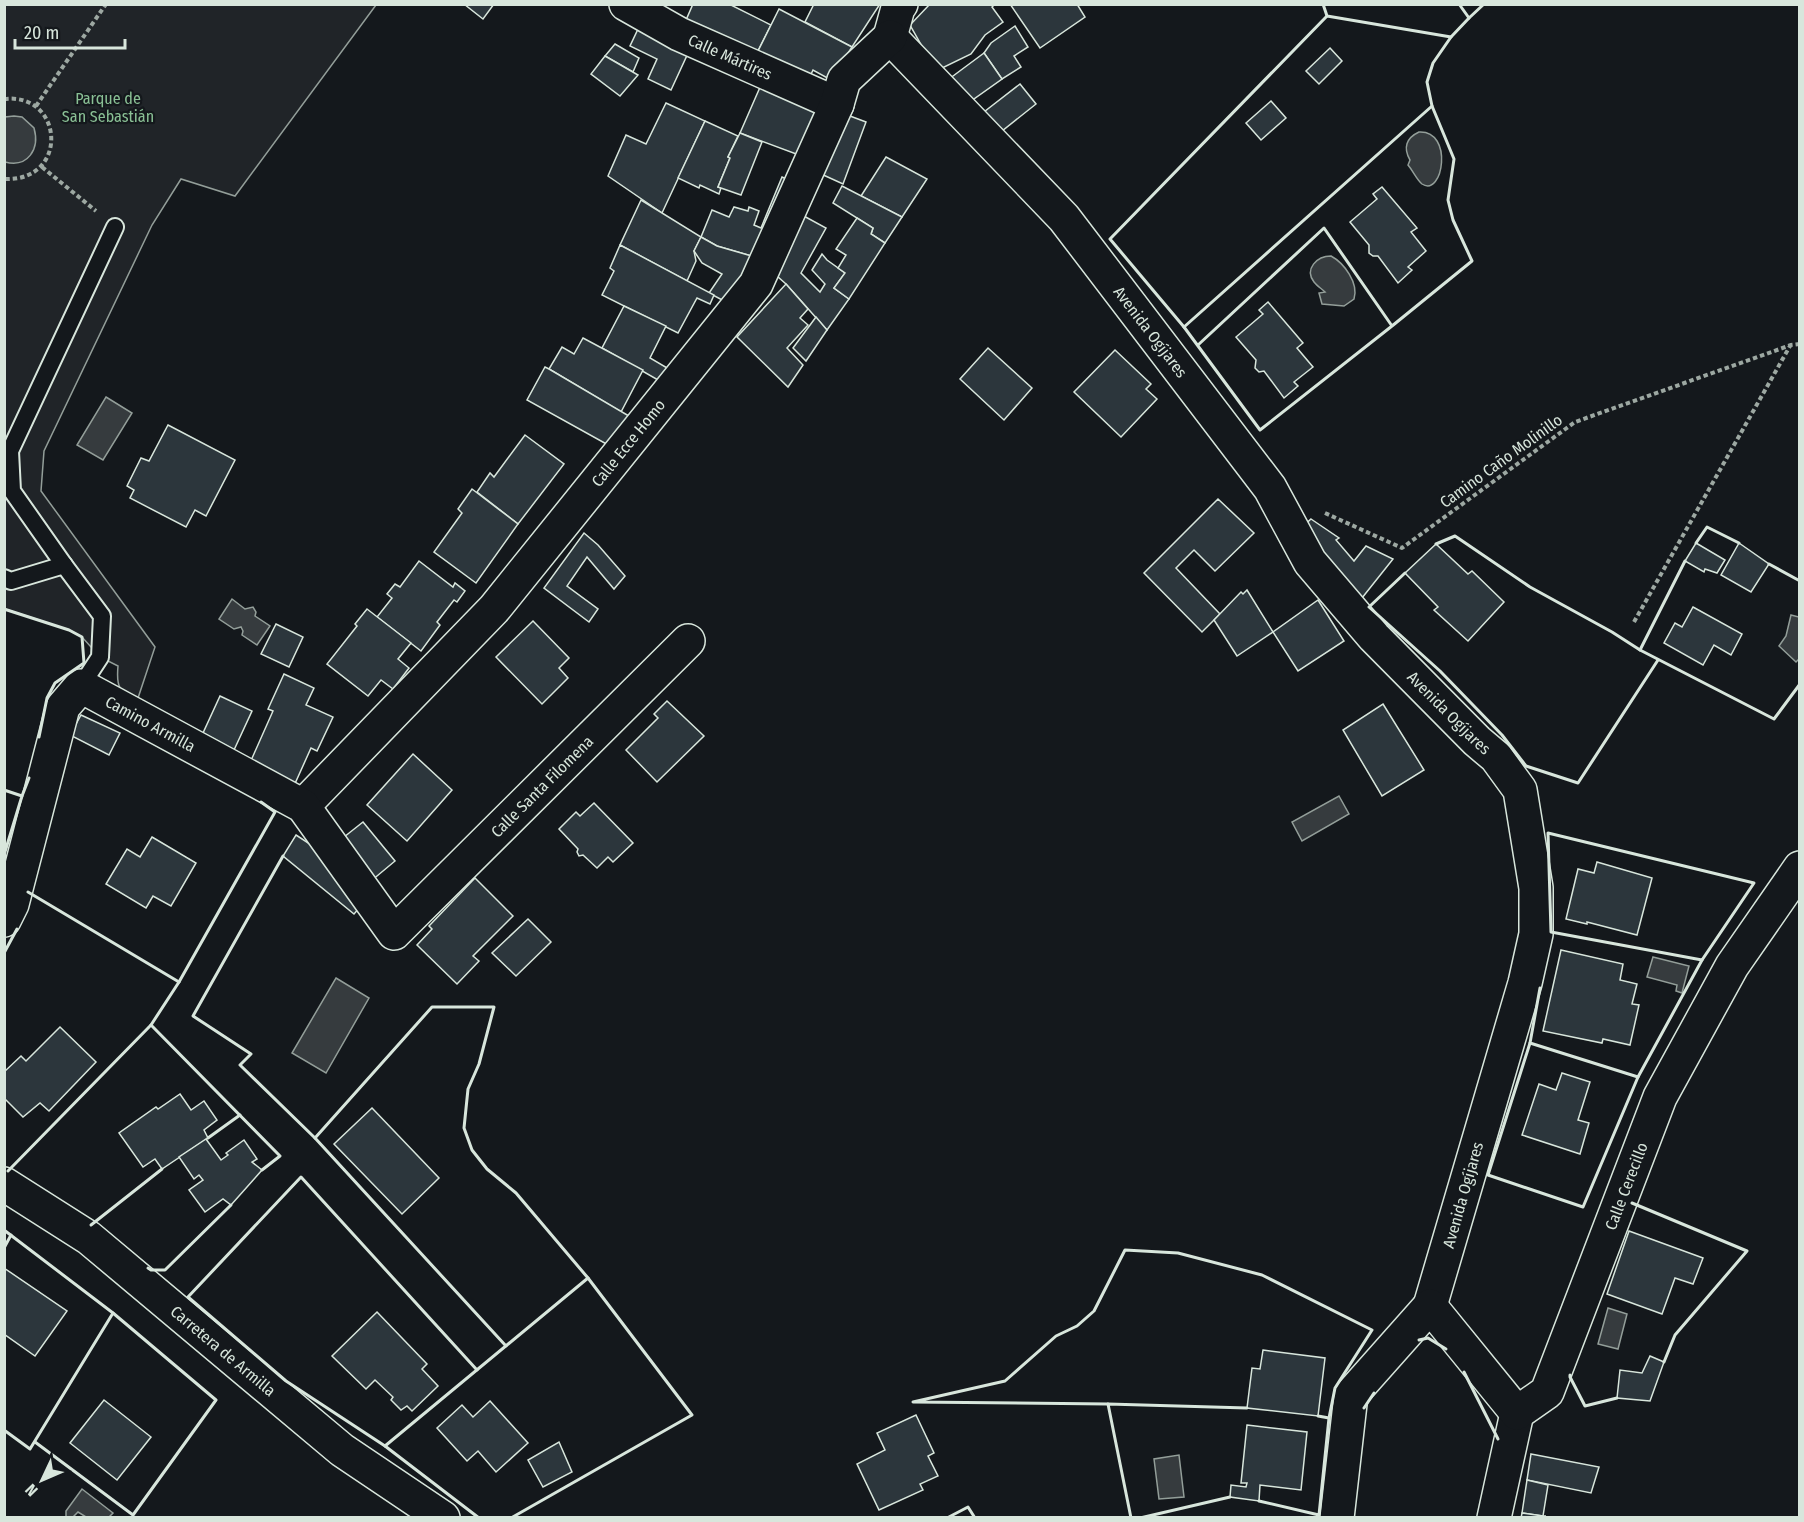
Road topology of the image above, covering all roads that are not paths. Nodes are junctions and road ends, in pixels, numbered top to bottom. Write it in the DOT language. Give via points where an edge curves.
graph roads {
  1 [pos="626,4"];
  2 [pos="896,14"];
  3 [pos="837,104"];
  4 [pos="115,227"];
  5 [pos="64,566"];
  6 [pos="4,579"];
  7 [pos="688,641"];
  8 [pos="81,686"];
  9 [pos="303,807"];
  10 [pos="1800,868"];
  11 [pos="4,920"];
  12 [pos="394,933"];
  13 [pos="4,1184"];
  14 [pos="1430,1306"];
  15 [pos="1517,1413"];
  16 [pos="443,1518"];
  17 [pos="1337,1518"];
  18 [pos="1494,1518"];
  1 -- 3 [label="street, Calle Mártires" via="679,34"];
  2 -- 3 [label="street, Calle Ecce Homo" via="844,80"];
  2 -- 14 [label="street, Avenida Ogíjares" via="1064,218 1270,488 1310,562 1374,637 1496,757 1520,790 1536,888 1536,934"];
  3 -- 9 [label="street, Calle Ecce Homo" via="756,284 494,609"];
  4 -- 5 [label="lane" via="10,451 12,491"];
  5 -- 6 [label="lane" via="11,581"];
  5 -- 8 [label="lane" via="102,616 100,657"];
  7 -- 12 [label="street, Calle Santa Filomena"];
  8 -- 9 [label="street, Camino Armilla"];
  8 -- 11 [label="street" via="63,707 12,904"];
  9 -- 12 [label="street, Camino Armilla"];
  10 -- 15 [label="street, Calle Cerecillo" via="1732,966 1660,1097 1547,1392"];
  13 -- 16 [label="street, Carretera de Armilla" via="89,1238 342,1450"];
  14 -- 15 [label="street"];
  14 -- 17 [label="street, Avenida Ogíjares" via="1351,1395"];
  15 -- 18 [label="street"];
}
